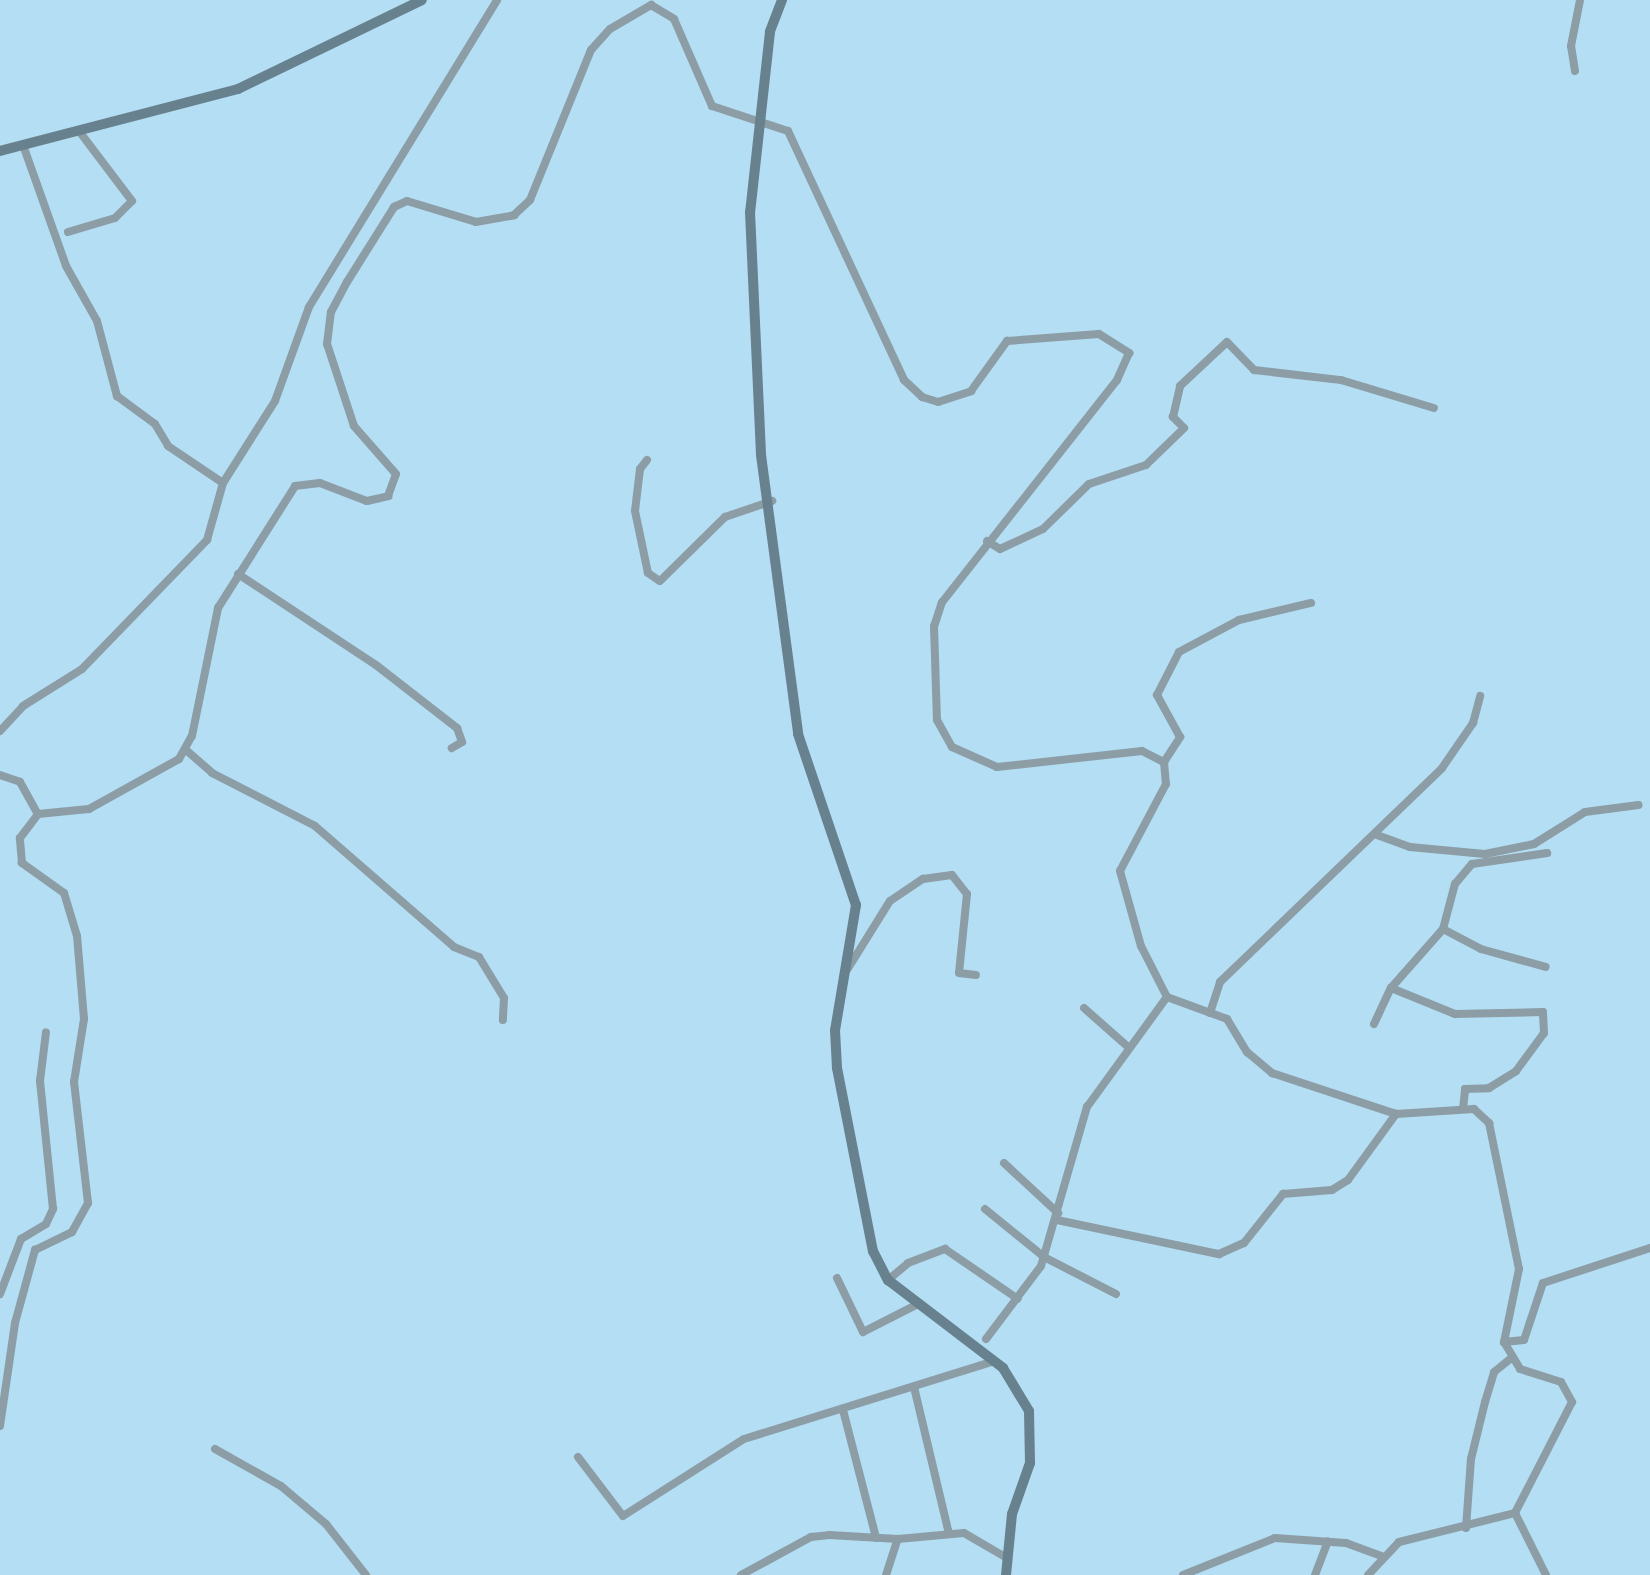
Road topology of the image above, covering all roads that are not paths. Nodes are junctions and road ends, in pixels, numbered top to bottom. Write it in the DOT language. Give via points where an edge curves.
graph roads {
  1 [pos="422,0"];
  2 [pos="497,0"];
  3 [pos="782,0"];
  4 [pos="1580,0"];
  5 [pos="1574,71"];
  6 [pos="764,119"];
  7 [pos="79,131"];
  8 [pos="23,145"];
  9 [pos="0,151"];
  10 [pos="68,232"];
  11 [pos="1434,408"];
  12 [pos="647,460"];
  13 [pos="223,483"];
  14 [pos="772,501"];
  15 [pos="986,541"];
  16 [pos="238,574"];
  17 [pos="1311,603"];
  18 [pos="1480,696"];
  19 [pos="0,731"];
  20 [pos="452,748"];
  21 [pos="186,750"];
  22 [pos="1164,762"];
  23 [pos="0,775"];
  24 [pos="1639,805"];
  25 [pos="38,814"];
  26 [pos="1377,835"];
  27 [pos="1547,853"];
  28 [pos="1443,929"];
  29 [pos="1546,967"];
  30 [pos="843,975"];
  31 [pos="976,975"];
  32 [pos="1391,988"];
  33 [pos="1167,997"];
  34 [pos="1084,1008"];
  35 [pos="1210,1013"];
  36 [pos="503,1020"];
  37 [pos="1374,1024"];
  38 [pos="46,1032"];
  39 [pos="1127,1046"];
  40 [pos="1463,1109"];
  41 [pos="1396,1114"];
  42 [pos="1004,1163"];
  43 [pos="985,1209"];
  44 [pos="1058,1217"];
  45 [pos="1650,1248"];
  46 [pos="1044,1257"];
  47 [pos="837,1278"];
  48 [pos="888,1280"];
  49 [pos="0,1294"];
  50 [pos="1116,1294"];
  51 [pos="1018,1299"];
  52 [pos="918,1304"];
  53 [pos="986,1339"];
  54 [pos="1504,1342"];
  55 [pos="1510,1359"];
  56 [pos="994,1361"];
  57 [pos="914,1387"];
  58 [pos="843,1410"];
  59 [pos="0,1426"];
  60 [pos="215,1449"];
  61 [pos="578,1457"];
  62 [pos="1515,1513"];
  63 [pos="1466,1528"];
  64 [pos="949,1534"];
  65 [pos="876,1538"];
  66 [pos="898,1539"];
  67 [pos="1328,1541"];
  68 [pos="1381,1556"];
  69 [pos="1007,1558"];
  70 [pos="366,1575"];
  71 [pos="741,1575"];
  72 [pos="886,1575"];
  73 [pos="1006,1575"];
  74 [pos="1183,1575"];
  75 [pos="1315,1575"];
  76 [pos="1368,1575"];
  77 [pos="1546,1575"];
  1 -- 7 [label="main road" via="238,89"];
  2 -- 13 [label="street" via="316,294 275,401"];
  3 -- 6 [label="main road" via="770,32"];
  4 -- 5 [label="street" via="1571,46"];
  6 -- 14 [label="main road" via="750,212 761,455"];
  6 -- 15 [label="street" via="788,131 904,380 922,397 938,402 971,391 1007,341 1099,334 1129,352 1117,380"];
  6 -- 16 [label="street" via="712,106 674,19 651,5 610,29 591,50 530,200 514,215 476,222 432,205 407,201 394,207 347,282 327,331 354,425 391,464 394,486 388,496 367,501 320,483 295,486"];
  7 -- 8 [label="main road"];
  7 -- 10 [label="street" via="132,201 115,218"];
  8 -- 9 [label="main road"];
  8 -- 13 [label="street" via="66,267 97,321 117,396 155,424 167,446"];
  11 -- 15 [label="street" via="1341,380 1254,370 1227,342 1172,398 1174,416 1184,428 1146,465 1089,484 1043,529 1000,549"];
  12 -- 14 [label="street" via="640,469 635,511 648,573 660,581 725,517"];
  13 -- 19 [label="street" via="207,540 184,569 82,669 23,706"];
  14 -- 30 [label="main road" via="797,734 856,905"];
  15 -- 22 [label="street" via="954,582 934,626 937,720 948,741 997,767 1142,751"];
  16 -- 20 [label="street" via="376,665 457,728 462,742"];
  16 -- 21 [label="street" via="207,636"];
  17 -- 22 [label="street" via="1239,620 1179,652 1157,695 1180,737"];
  18 -- 26 [label="street" via="1459,746"];
  21 -- 25 [label="street" via="114,799 89,809"];
  21 -- 36 [label="street" via="212,773 315,826 454,947 479,957 505,998"];
  22 -- 33 [label="street" via="1166,784 1120,871 1141,946"];
  23 -- 25 [label="street" via="20,782"];
  24 -- 26 [label="street" via="1585,812 1534,844 1485,853 1410,847"];
  25 -- 59 [label="street" via="20,838 19,852 28,869 64,893 77,936 84,1019 75,1082 88,1203 72,1232 35,1250 15,1323"];
  26 -- 35 [label="street" via="1301,898 1220,982"];
  27 -- 28 [label="street" via="1472,864 1455,884"];
  28 -- 29 [label="street" via="1481,949"];
  28 -- 32 [label="street"];
  30 -- 31 [label="street" via="890,901 923,879 952,875 967,894 959,973"];
  30 -- 48 [label="main road" via="837,1068 873,1251"];
  32 -- 37 [label="street"];
  32 -- 40 [label="street" via="1455,1013 1543,1012 1544,1033 1516,1071 1489,1088 1465,1089"];
  33 -- 35 [label="street"];
  33 -- 39 [label="street"];
  34 -- 39 [label="street"];
  35 -- 41 [label="street" via="1227,1019 1247,1052 1272,1073"];
  38 -- 49 [label="street" via="40,1081 53,1209 46,1224 21,1239"];
  39 -- 44 [label="street" via="1087,1107"];
  40 -- 41 [label="street"];
  40 -- 54 [label="street" via="1489,1123 1517,1248"];
  41 -- 44 [label="street" via="1348,1180 1332,1190 1283,1194 1244,1243 1219,1254"];
  42 -- 44 [label="street"];
  43 -- 46 [label="street"];
  44 -- 46 [label="street"];
  45 -- 54 [label="street" via="1542,1283 1524,1340"];
  46 -- 50 [label="street"];
  46 -- 51 [label="street"];
  47 -- 52 [label="street" via="863,1332"];
  48 -- 51 [label="street" via="908,1264 945,1249"];
  48 -- 52 [label="main road"];
  51 -- 53 [label="street"];
  52 -- 56 [label="main road"];
  54 -- 55 [label="street"];
  55 -- 62 [label="street" via="1530,1375 1561,1382 1572,1402"];
  55 -- 63 [label="street" via="1494,1372 1485,1402 1471,1459"];
  56 -- 57 [label="street"];
  56 -- 69 [label="main road" via="1018,1386 1033,1441"];
  57 -- 58 [label="street"];
  57 -- 64 [label="street"];
  58 -- 61 [label="street" via="744,1439 623,1516"];
  58 -- 65 [label="street"];
  60 -- 70 [label="street" via="281,1486 326,1524"];
  62 -- 63 [label="street"];
  62 -- 77 [label="street"];
  63 -- 68 [label="street" via="1399,1542"];
  64 -- 66 [label="street"];
  64 -- 69 [label="street" via="964,1533"];
  65 -- 66 [label="street"];
  65 -- 71 [label="street" via="811,1536"];
  66 -- 72 [label="street"];
  67 -- 68 [label="street"];
  67 -- 74 [label="street" via="1275,1538"];
  67 -- 75 [label="street"];
  68 -- 76 [label="street"];
  69 -- 73 [label="main road"];
}
